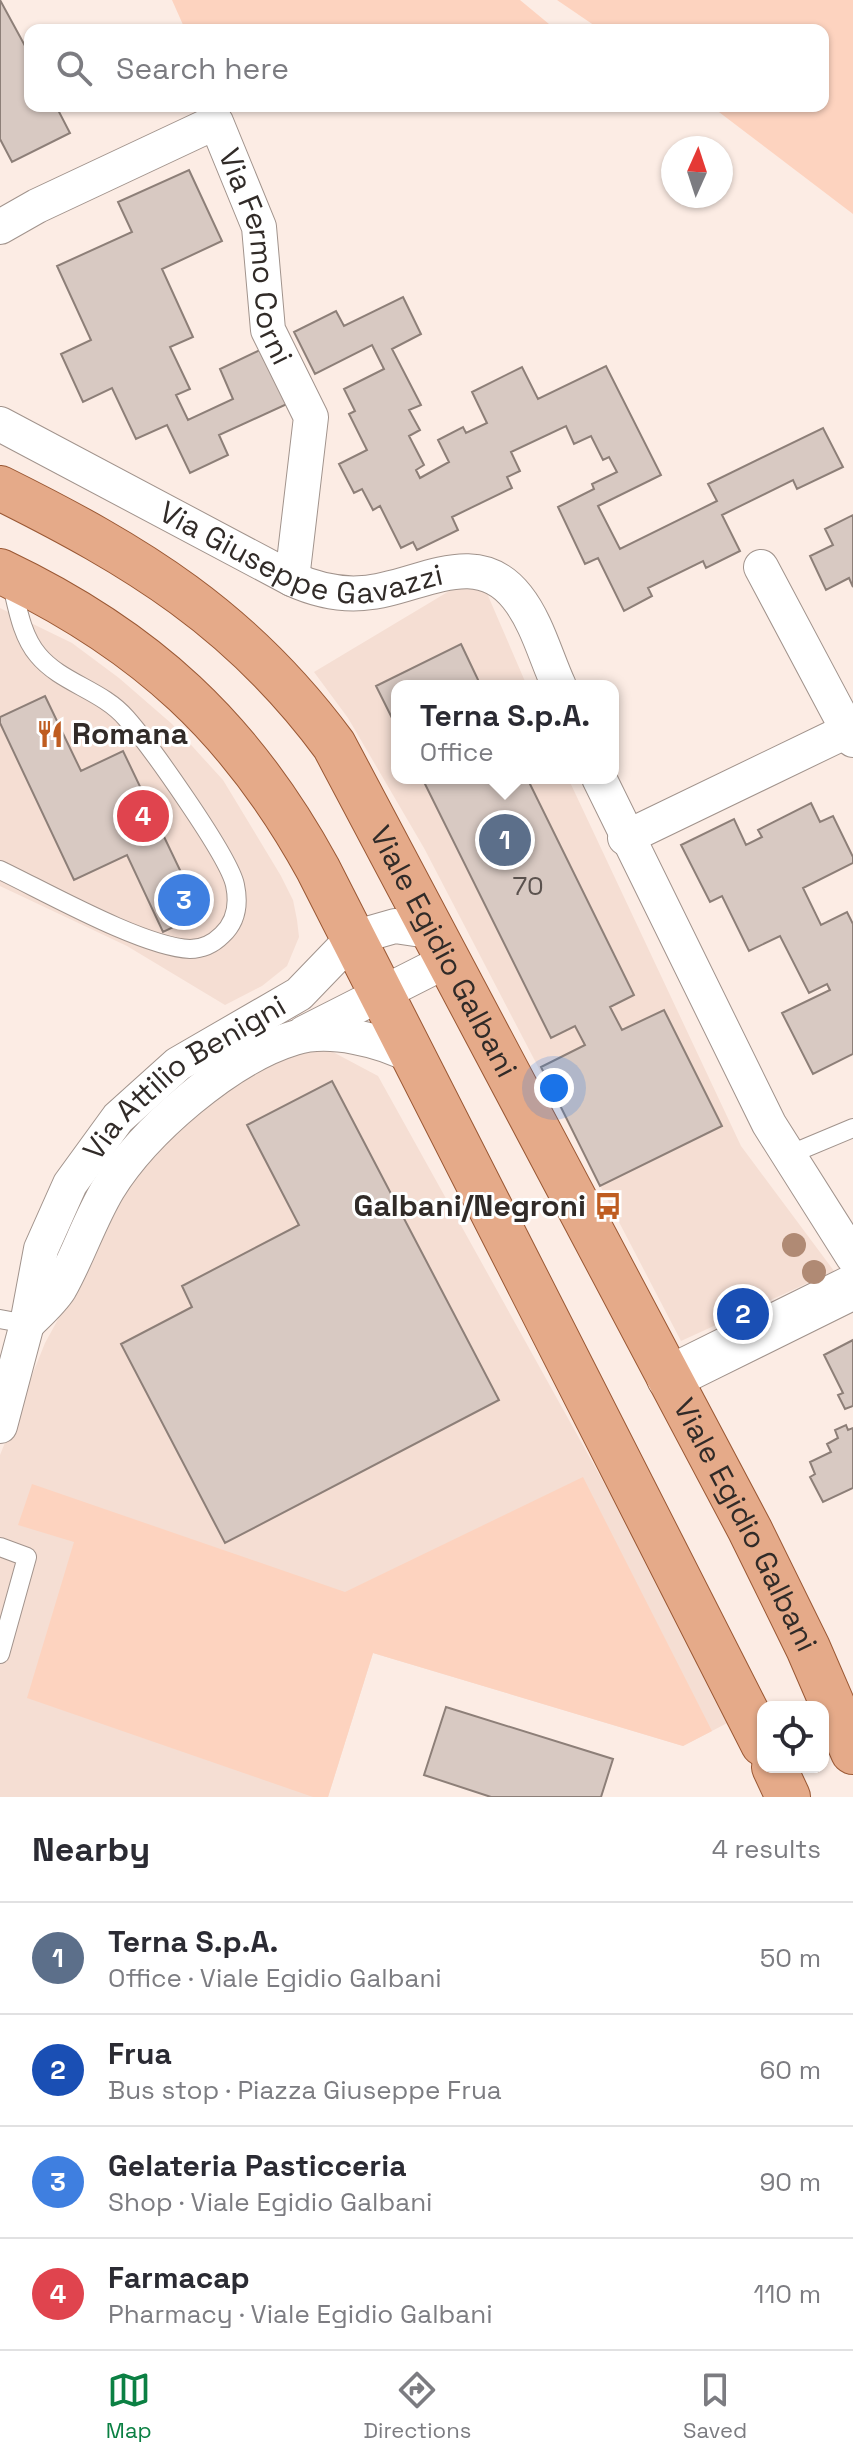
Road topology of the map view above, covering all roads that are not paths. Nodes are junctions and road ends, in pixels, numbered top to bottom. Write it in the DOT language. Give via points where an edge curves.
graph roads {
  1 [pos="0,227"];
  2 [pos="0,424"];
  3 [pos="0,488"];
  4 [pos="761,567"];
  5 [pos="4,573"];
  6 [pos="292,579"];
  7 [pos="556,680"];
  8 [pos="851,733"];
  9 [pos="602,784"];
  10 [pos="625,838"];
  11 [pos="0,870"];
  12 [pos="353,938"];
  13 [pos="441,946"];
  14 [pos="382,995"];
  15 [pos="296,1037"];
  16 [pos="413,1057"];
  17 [pos="853,1128"];
  18 [pos="786,1156"];
  19 [pos="853,1257"];
  20 [pos="853,1287"];
  21 [pos="14,1321"];
  22 [pos="669,1378"];
  23 [pos="0,1426"];
  24 [pos="0,1547"];
  25 [pos="0,1654"];
  26 [pos="757,1732"];
  27 [pos="853,1752"];
  28 [pos="777,1773"];
  29 [pos="788,1797"];
  1 -- 6 [label="street, Via Fermo Corni" via="216,122 259,227 268,330 311,417"];
  2 -- 6 [label="street, Via Giuseppe Gavazzi"];
  3 -- 13 [label="main road, Viale Egidio Galbani" via="150,568 269,667 334,745"];
  4 -- 8 [label="street"];
  5 -- 11 [label="lane" via="38,655 106,698 128,719 224,858 235,884 236,913 212,943 186,949 117,925"];
  5 -- 12 [label="main road" via="127,642 202,706 279,800"];
  6 -- 7 [label="street, Via Giuseppe Gavazzi" via="319,589 364,593 453,571 492,576 525,608"];
  8 -- 10 [label="street"];
  9 -- 10 [label="street"];
  10 -- 18 [label="street"];
  12 -- 13 [label="street" via="395,926"];
  12 -- 14 [label="main road"];
  12 -- 21 [label="street, Via Attilio Benigni" via="299,994 178,1064 118,1118 70,1184"];
  13 -- 14 [label="street"];
  13 -- 22 [label="main road, Viale Egidio Galbani"];
  14 -- 15 [label="street"];
  14 -- 16 [label="main road"];
  15 -- 16 [label="street, Via Attilio Benigni" via="364,1040"];
  15 -- 21 [label="street, Via Attilio Benigni" via="213,1084 141,1144 108,1190 59,1290"];
  16 -- 26 [label="main road"];
  17 -- 18 [label="lane"];
  18 -- 19 [label="street"];
  20 -- 22 [label="street"];
  21 -- 23 [label="street, Via Attilio Benigni"];
  22 -- 27 [label="main road, Viale Egidio Galbani" via="788,1606"];
  24 -- 25 [label="lane" via="27,1557"];
  28 -- 29 [label="main road"];
}
